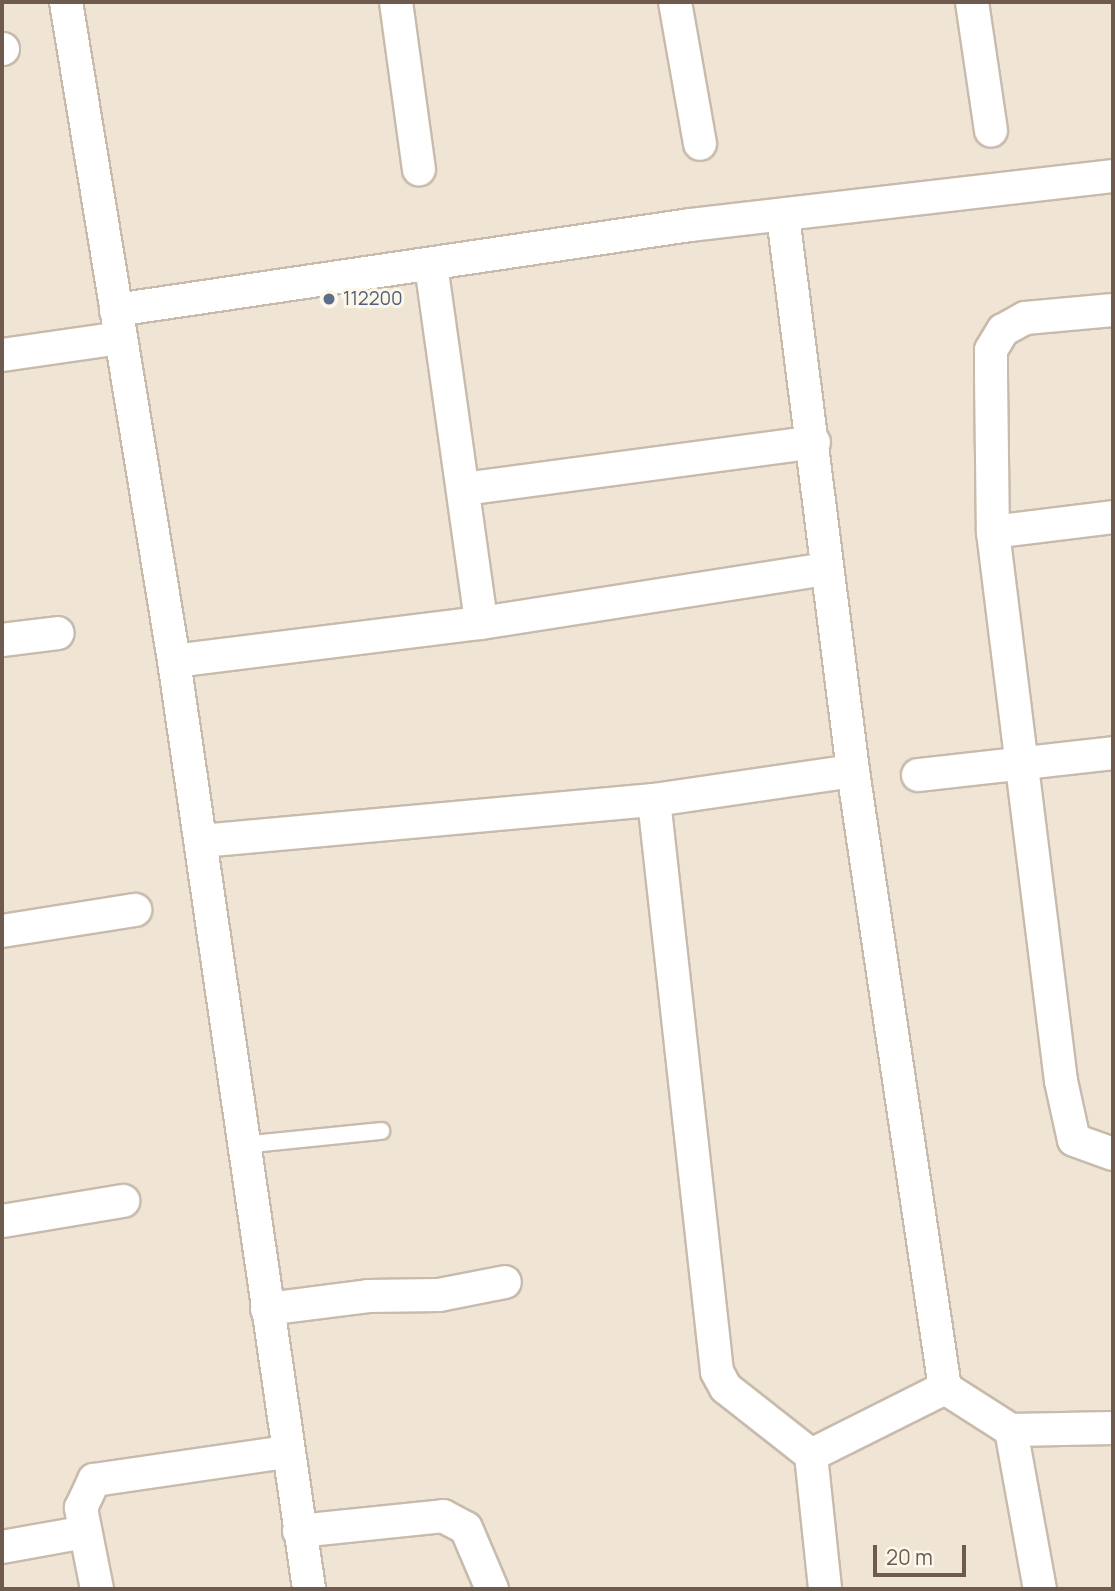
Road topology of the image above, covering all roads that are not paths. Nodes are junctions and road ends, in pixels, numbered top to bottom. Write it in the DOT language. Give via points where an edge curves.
graph roads {
  1 [pos="66,2"];
  2 [pos="396,2"];
  3 [pos="675,2"];
  4 [pos="972,2"];
  5 [pos="991,131"];
  6 [pos="699,144"];
  7 [pos="419,169"];
  8 [pos="1113,176"];
  9 [pos="783,216"];
  10 [pos="431,265"];
  11 [pos="1113,310"];
  12 [pos="118,324"];
  13 [pos="2,355"];
  14 [pos="814,442"];
  15 [pos="464,489"];
  16 [pos="1113,517"];
  17 [pos="993,532"];
  18 [pos="826,569"];
  19 [pos="481,623"];
  20 [pos="58,633"];
  21 [pos="2,640"];
  22 [pos="174,661"];
  23 [pos="1113,753"];
  24 [pos="1025,764"];
  25 [pos="853,771"];
  26 [pos="918,775"];
  27 [pos="654,800"];
  28 [pos="201,841"];
  29 [pos="135,911"];
  30 [pos="2,931"];
  31 [pos="381,1131"];
  32 [pos="243,1145"];
  33 [pos="1113,1154"];
  34 [pos="123,1201"];
  35 [pos="2,1221"];
  36 [pos="505,1282"];
  37 [pos="267,1309"];
  38 [pos="945,1388"];
  39 [pos="1113,1428"];
  40 [pos="1011,1430"];
  41 [pos="287,1452"];
  42 [pos="811,1455"];
  43 [pos="299,1531"];
  44 [pos="85,1532"];
  45 [pos="2,1547"];
  46 [pos="97,1589"];
  47 [pos="309,1589"];
  48 [pos="492,1589"];
  49 [pos="825,1589"];
  50 [pos="1040,1589"];
  1 -- 12 [label="street"];
  2 -- 7 [label="street"];
  3 -- 6 [label="street"];
  4 -- 5 [label="street"];
  8 -- 9 [label="street"];
  9 -- 10 [label="street"];
  9 -- 14 [label="street"];
  10 -- 12 [label="street"];
  10 -- 15 [label="street"];
  11 -- 17 [label="street" via="1025,318 1003,330 991,350"];
  12 -- 13 [label="street"];
  12 -- 22 [label="street"];
  14 -- 15 [label="street"];
  14 -- 18 [label="street"];
  15 -- 19 [label="street"];
  16 -- 17 [label="street"];
  17 -- 24 [label="street"];
  18 -- 19 [label="street"];
  18 -- 25 [label="street"];
  19 -- 22 [label="street"];
  20 -- 21 [label="street"];
  22 -- 28 [label="street"];
  23 -- 24 [label="street"];
  24 -- 26 [label="street"];
  24 -- 33 [label="street" via="1074,1140"];
  25 -- 27 [label="street"];
  25 -- 38 [label="street"];
  27 -- 28 [label="street"];
  27 -- 42 [label="street" via="717,1372 726,1388"];
  28 -- 32 [label="street"];
  29 -- 30 [label="street"];
  31 -- 32 [label="lane"];
  32 -- 37 [label="street"];
  34 -- 35 [label="street"];
  36 -- 37 [label="street" via="439,1295 368,1296"];
  37 -- 41 [label="street"];
  38 -- 40 [label="street"];
  38 -- 42 [label="street"];
  39 -- 40 [label="street"];
  40 -- 50 [label="street"];
  41 -- 43 [label="street"];
  41 -- 44 [label="street" via="94,1480 83,1492"];
  42 -- 49 [label="street"];
  43 -- 47 [label="street"];
  43 -- 48 [label="street" via="443,1516 466,1528"];
  44 -- 45 [label="street"];
  44 -- 46 [label="street"];
}
